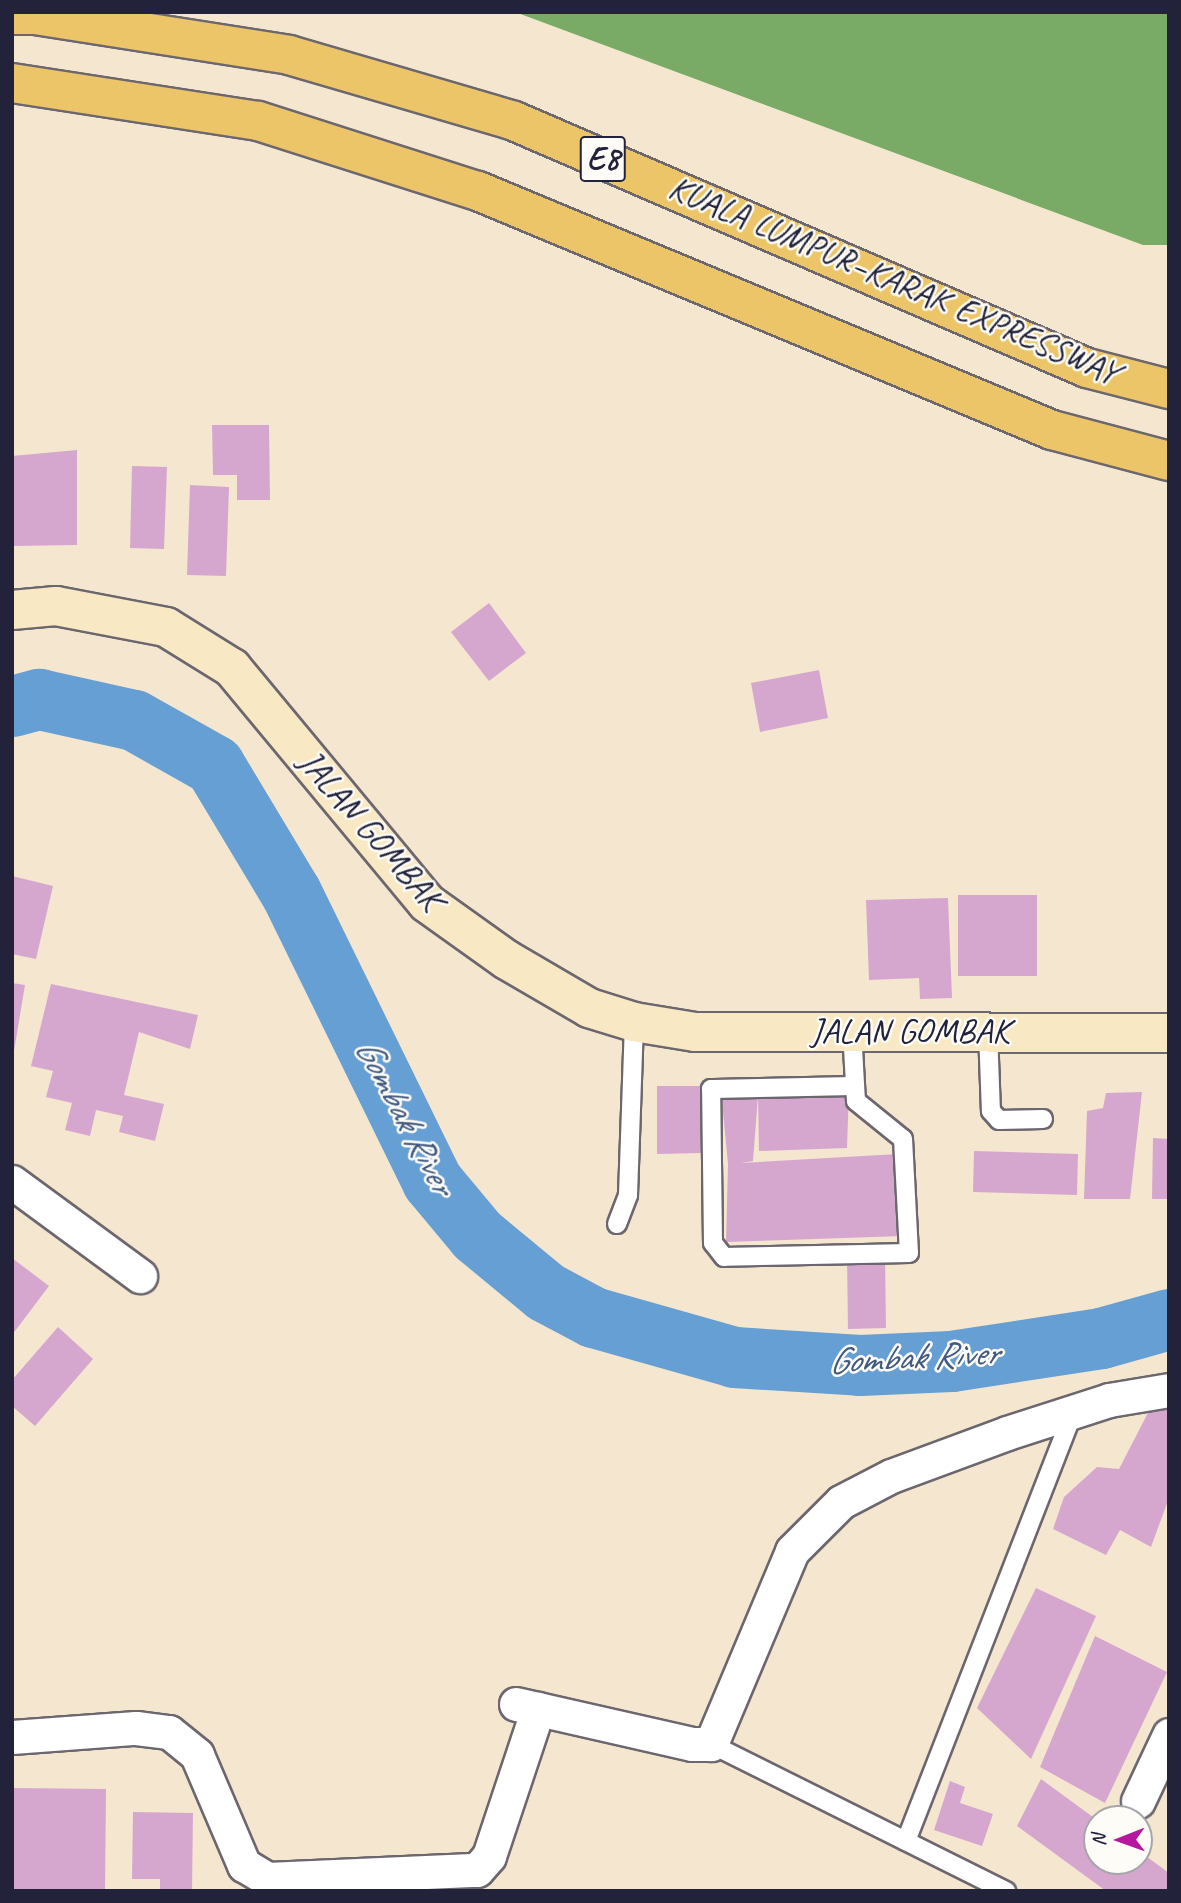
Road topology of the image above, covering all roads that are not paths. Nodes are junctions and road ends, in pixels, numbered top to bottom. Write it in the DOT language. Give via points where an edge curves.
graph roads {
  1 [pos="12,15"];
  2 [pos="12,82"];
  3 [pos="1169,389"];
  4 [pos="1169,461"];
  5 [pos="12,610"];
  6 [pos="634,1022"];
  7 [pos="852,1030"];
  8 [pos="988,1031"];
  9 [pos="1169,1033"];
  10 [pos="855,1086"];
  11 [pos="1043,1119"];
  12 [pos="12,1182"];
  13 [pos="617,1224"];
  14 [pos="140,1276"];
  15 [pos="1169,1390"];
  16 [pos="1073,1412"];
  17 [pos="1169,1735"];
  18 [pos="12,1737"];
  19 [pos="711,1744"];
  20 [pos="1139,1801"];
  21 [pos="906,1841"];
  22 [pos="1006,1891"];
  1 -- 3 [label="highway, KUALA LUMPUR–KARAK EXPRESSWAY / E8" via="289,55 514,121 1087,368"];
  2 -- 4 [label="highway, KUALA LUMPUR–KARAK EXPRESSWAY / E8" via="258,121 478,191 1052,430"];
  5 -- 6 [label="main road, JALAN GOMBAK" via="56,606 166,627 232,668 427,903 507,960 589,1008"];
  6 -- 7 [label="main road, JALAN GOMBAK" via="695,1032"];
  6 -- 13 [label="lane" via="628,1195"];
  7 -- 8 [label="main road, JALAN GOMBAK"];
  7 -- 10 [label="lane"];
  8 -- 9 [label="main road, JALAN GOMBAK"];
  8 -- 11 [label="lane" via="991,1111 999,1120"];
  10 -- 10 [label="lane" via="711,1089 713,1244 724,1257 909,1254 903,1139 856,1101"];
  12 -- 14 [label="street"];
  15 -- 16 [label="street"];
  16 -- 19 [label="street" via="891,1476 841,1502 792,1551"];
  16 -- 21 [label="lane"];
  17 -- 20 [label="street"];
  18 -- 19 [label="street" via="136,1728 169,1732 197,1755 244,1865 267,1879 477,1870 489,1856 527,1706 691,1744"];
  19 -- 21 [label="lane"];
  21 -- 22 [label="lane"];
}
